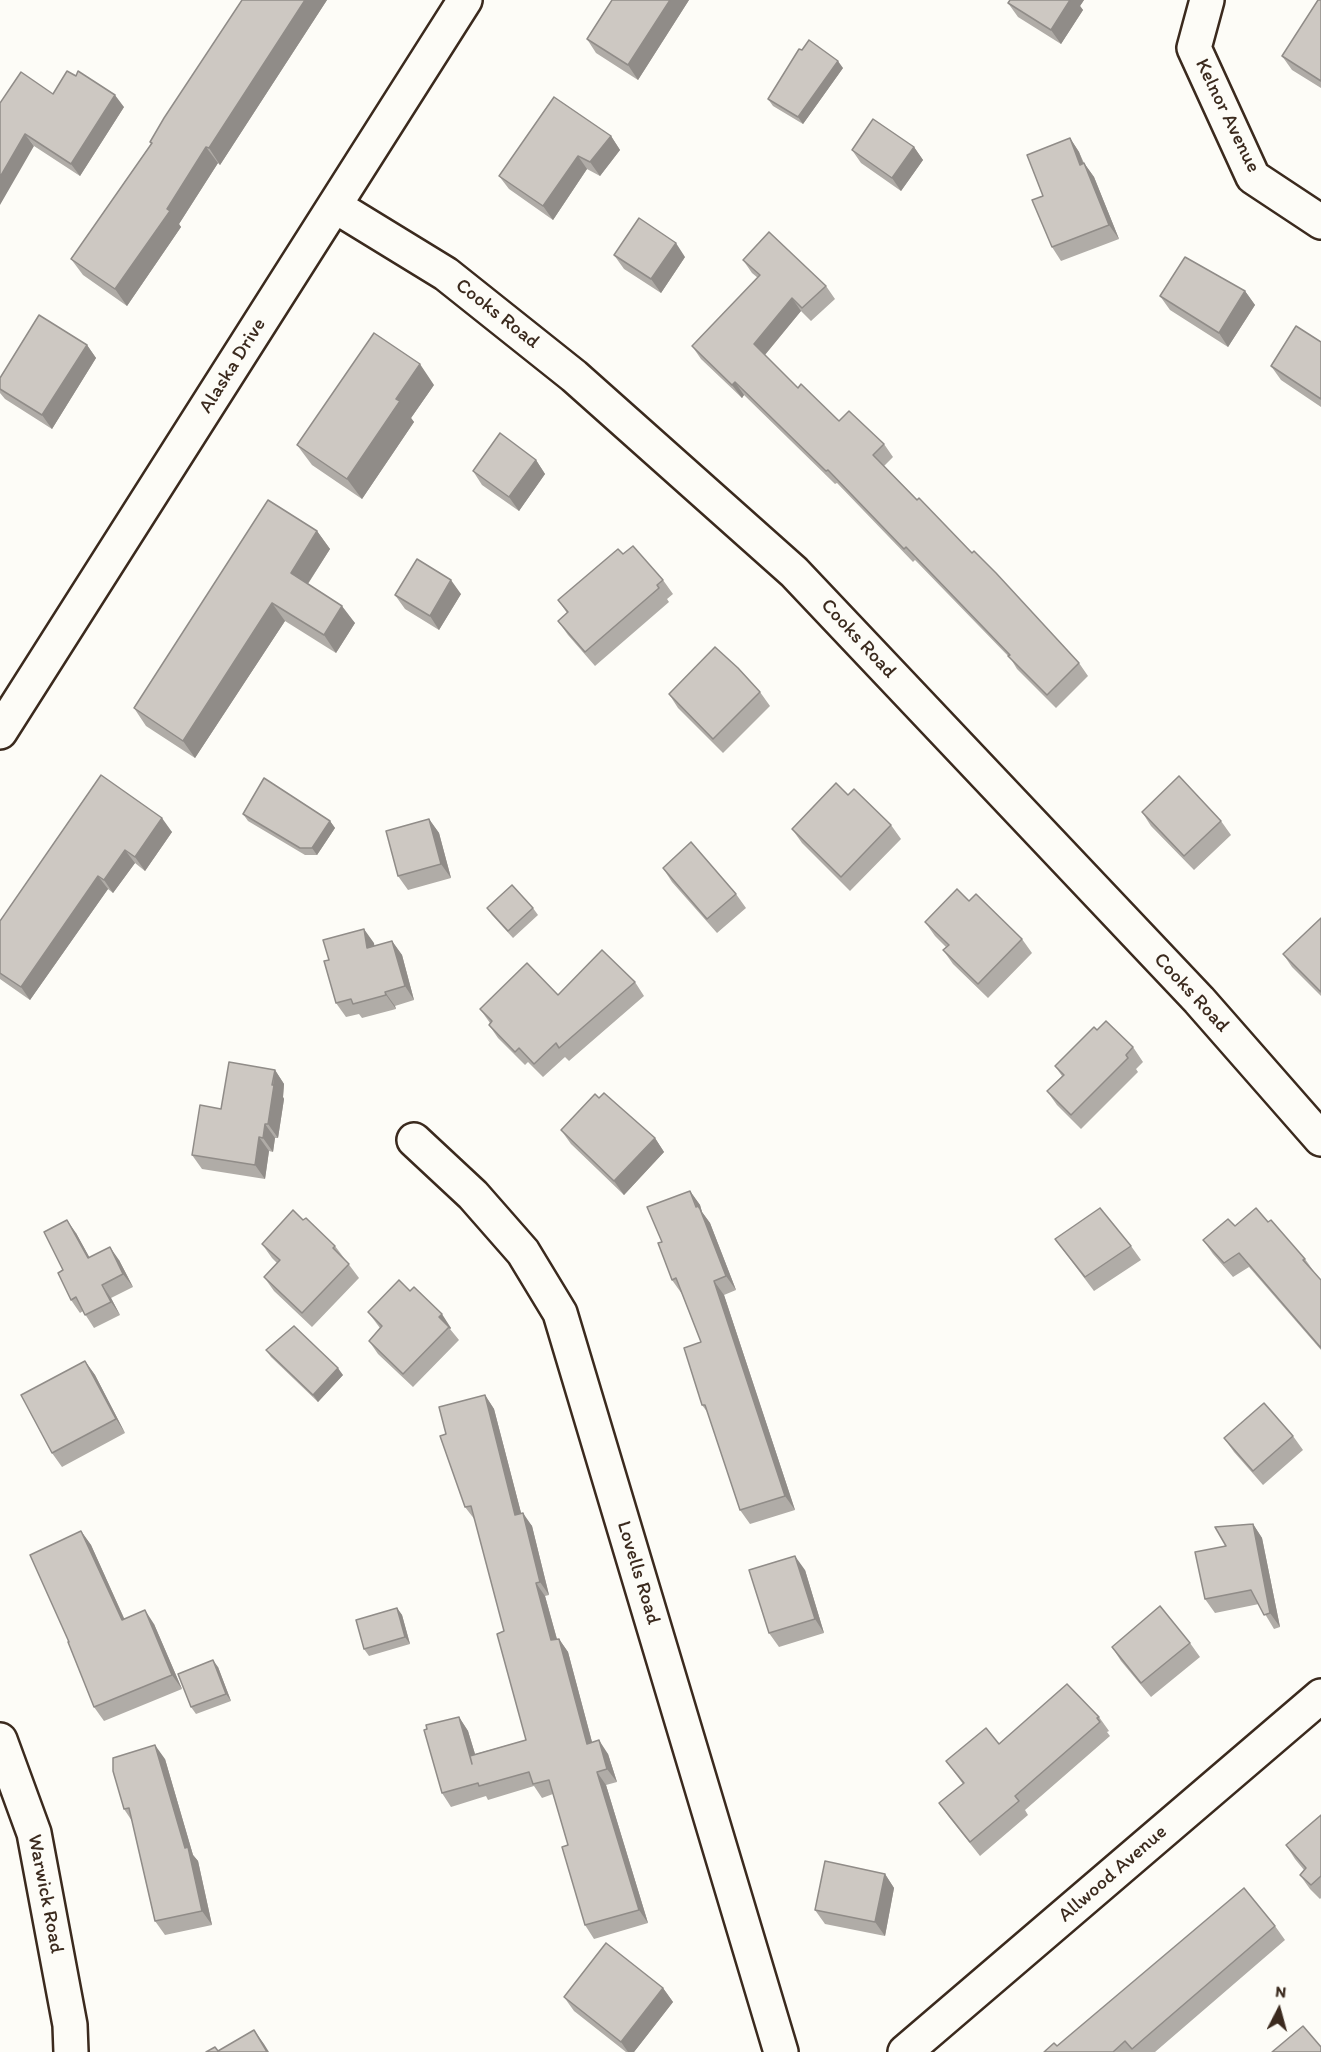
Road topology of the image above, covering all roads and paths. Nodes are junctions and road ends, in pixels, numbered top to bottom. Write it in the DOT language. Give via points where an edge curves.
graph roads {
  1 [pos="465,0"];
  2 [pos="1207,0"];
  3 [pos="335,206"];
  4 [pos="1321,222"];
  5 [pos="0,732"];
  6 [pos="1321,1139"];
  7 [pos="414,1140"];
  8 [pos="1321,1696"];
  9 [pos="0,1740"];
  10 [pos="71,2052"];
  11 [pos="781,2052"];
  12 [pos="905,2052"];
  1 -- 3 [label="street, Alaska Drive"];
  2 -- 4 [label="street, Kelnor Avenue" via="1194,48 1253,177"];
  3 -- 5 [label="street, Alaska Drive"];
  3 -- 6 [label="street, Cooks Road" via="446,274 528,339 794,572 1198,1000"];
  7 -- 11 [label="street, Lovells Road" via="473,1195 523,1252 560,1313"];
  8 -- 12 [label="street, Allwood Avenue"];
  9 -- 10 [label="street, Warwick Road" via="34,1833 70,2025"];
}
